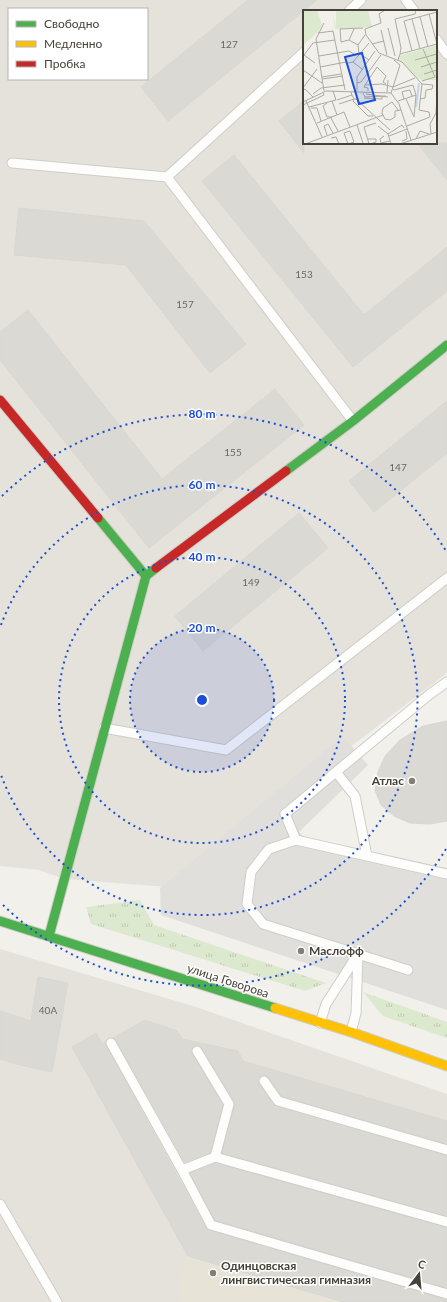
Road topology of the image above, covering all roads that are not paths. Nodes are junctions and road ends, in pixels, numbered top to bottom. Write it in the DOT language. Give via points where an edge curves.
graph roads {
  1 [pos="361,0"];
  2 [pos="406,0"];
  3 [pos="350,10"];
  4 [pos="413,10"];
  5 [pos="437,40"];
  6 [pos="303,53"];
  7 [pos="447,54"];
  8 [pos="12,163"];
  9 [pos="167,177"];
  10 [pos="447,345"];
  11 [pos="0,400"];
  12 [pos="353,421"];
  13 [pos="146,576"];
  14 [pos="447,578"];
  15 [pos="447,682"];
  16 [pos="104,728"];
  17 [pos="336,772"];
  18 [pos="296,840"];
  19 [pos="368,856"];
  20 [pos="447,874"];
  21 [pos="0,921"];
  22 [pos="49,936"];
  23 [pos="358,954"];
  24 [pos="408,970"];
  25 [pos="320,1023"];
  26 [pos="351,1032"];
  27 [pos="111,1043"];
  28 [pos="197,1051"];
  29 [pos="447,1066"];
  30 [pos="264,1081"];
  31 [pos="447,1150"];
  32 [pos="215,1156"];
  33 [pos="182,1170"];
  34 [pos="0,1204"];
  35 [pos="447,1222"];
  36 [pos="447,1294"];
  37 [pos="57,1302"];
  1 -- 3 [label="lane"];
  2 -- 4 [label="lane"];
  5 -- 7 [label="lane"];
  6 -- 9 [label="lane"];
  8 -- 9 [label="lane"];
  9 -- 12 [label="lane"];
  10 -- 12 [label="street"];
  11 -- 13 [label="street"];
  12 -- 13 [label="street"];
  13 -- 16 [label="street"];
  14 -- 16 [label="lane" via="226,750"];
  15 -- 17 [label="lane"];
  16 -- 22 [label="street"];
  17 -- 18 [label="lane" via="285,814"];
  17 -- 19 [label="lane" via="355,796"];
  18 -- 19 [label="lane"];
  18 -- 23 [label="lane" via="269,849 251,872 247,904 263,924"];
  19 -- 20 [label="lane"];
  21 -- 22 [label="street, улица Говорова"];
  22 -- 25 [label="street, улица Говорова"];
  23 -- 24 [label="lane"];
  23 -- 25 [label="lane" via="326,1004"];
  23 -- 26 [label="lane" via="356,1014"];
  25 -- 26 [label="street, улица Говорова"];
  26 -- 29 [label="street, улица Говорова"];
  27 -- 33 [label="lane"];
  28 -- 32 [label="lane" via="229,1104"];
  30 -- 31 [label="lane" via="278,1101"];
  32 -- 33 [label="lane"];
  32 -- 35 [label="lane"];
  33 -- 36 [label="lane" via="211,1226"];
  34 -- 37 [label="lane"];
}
